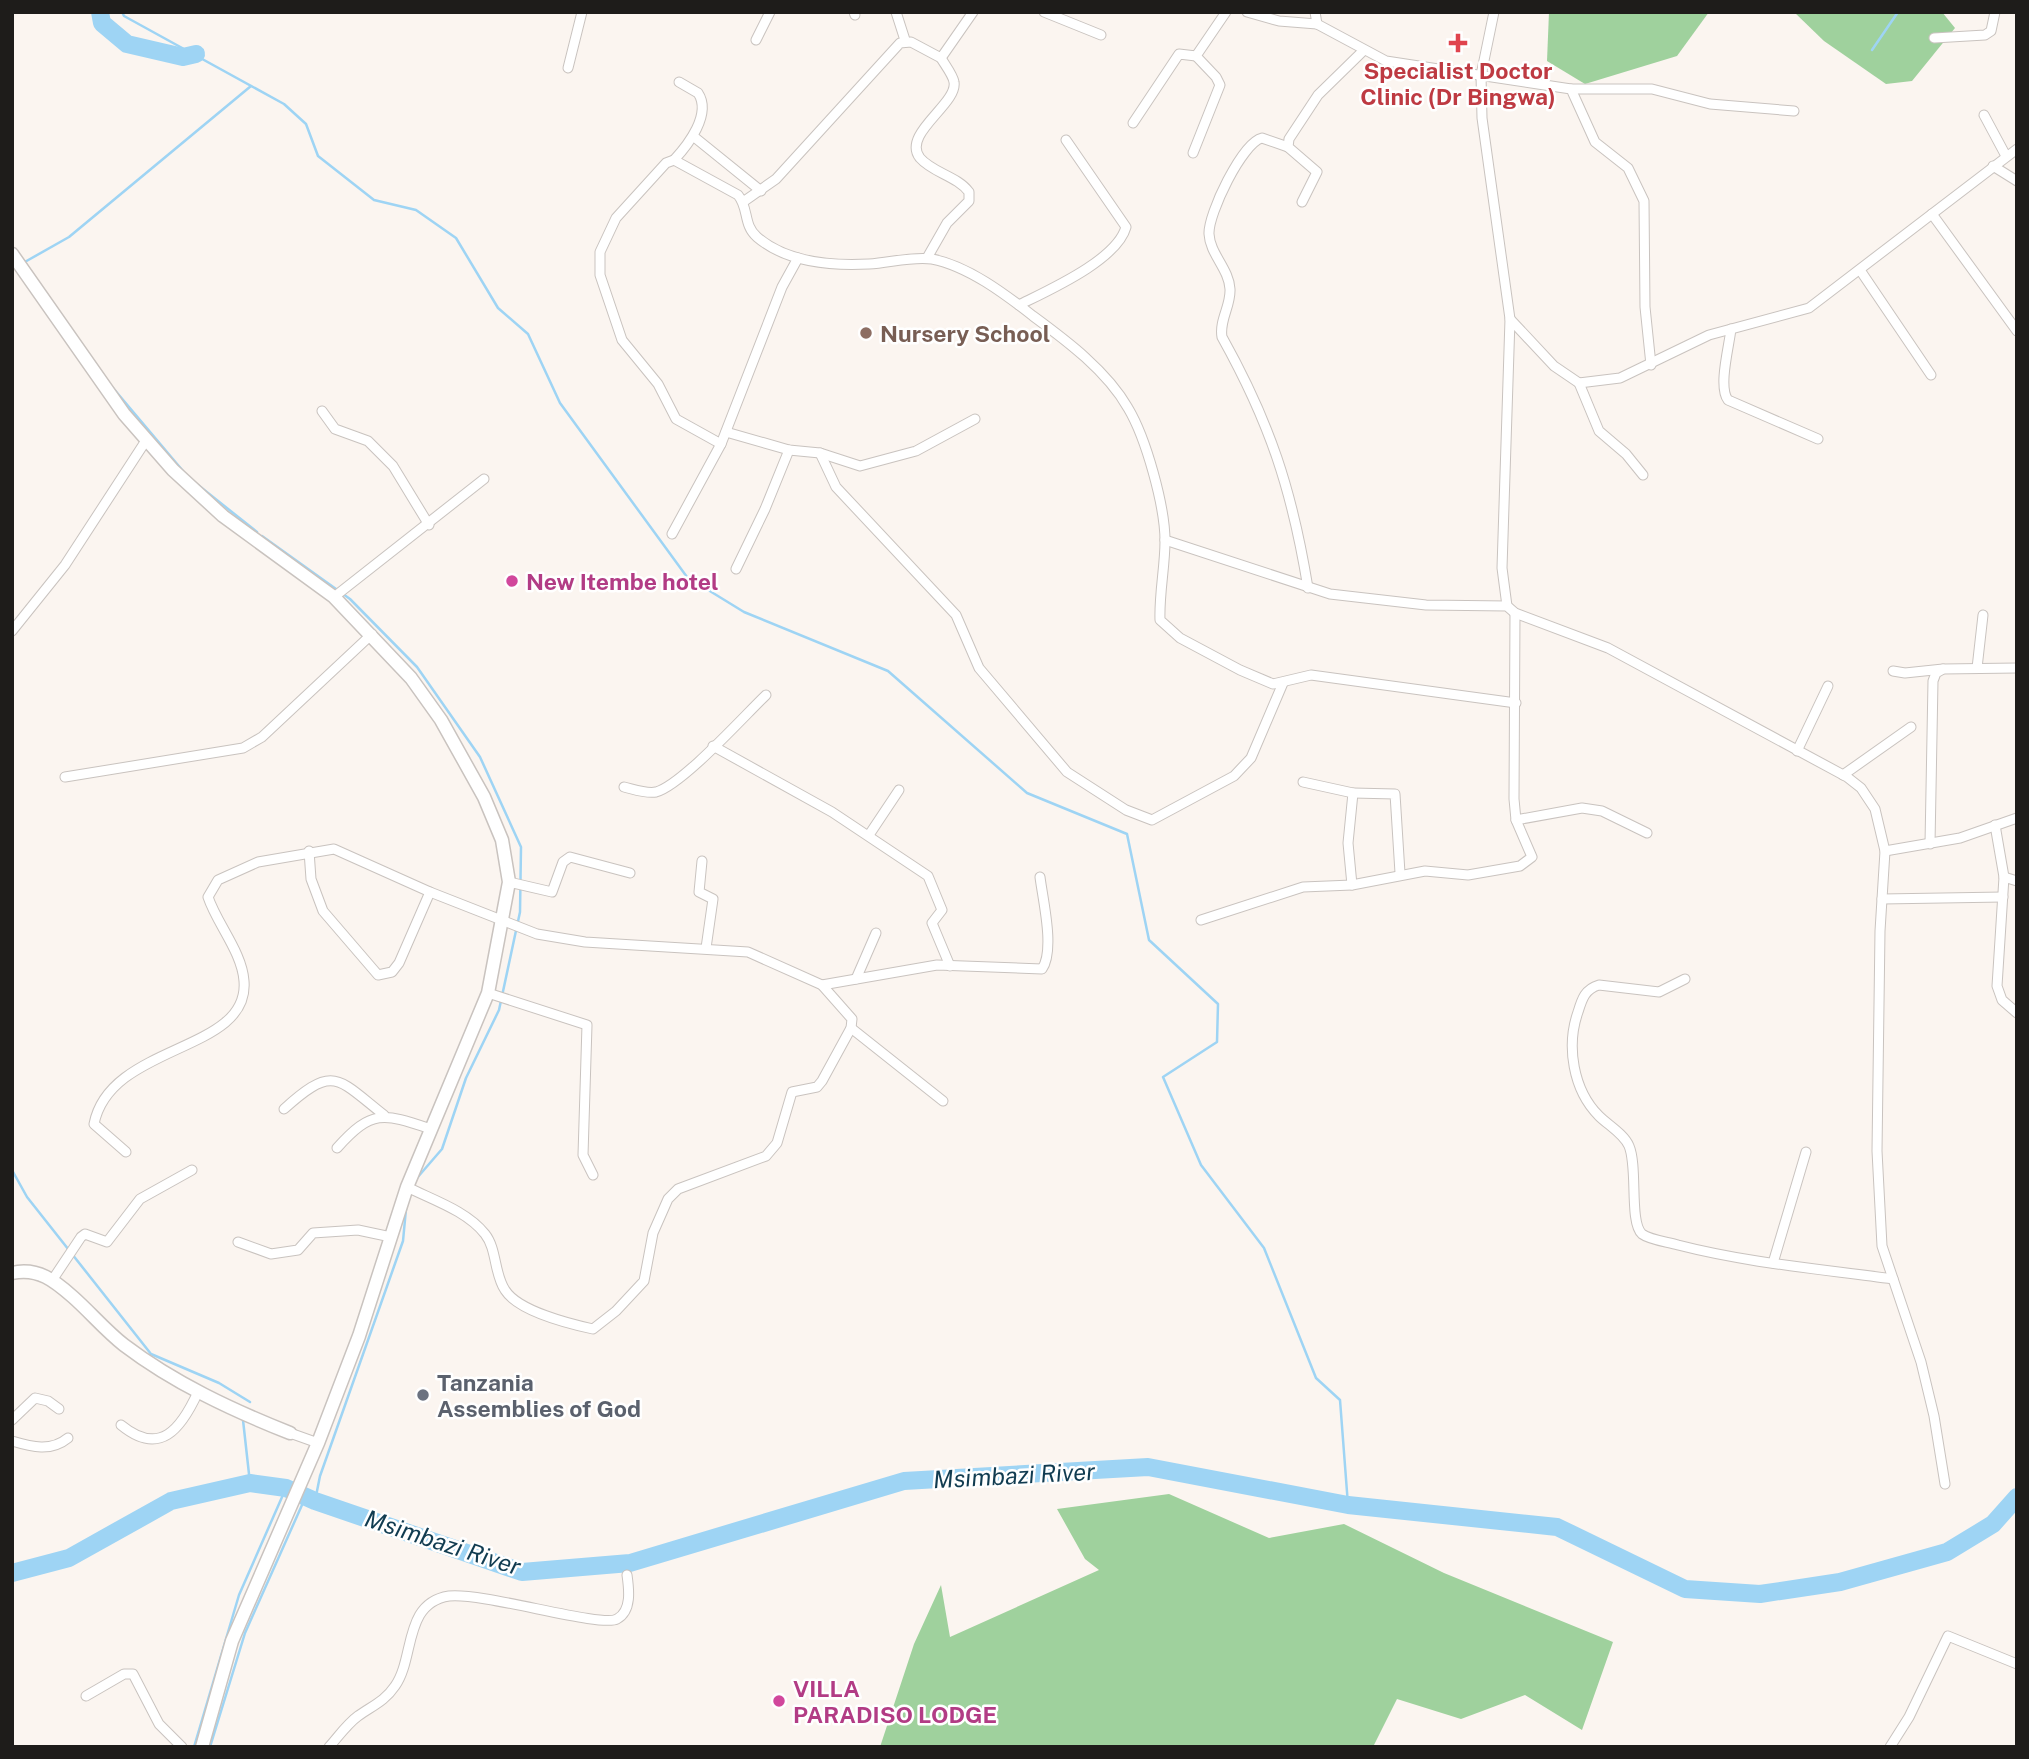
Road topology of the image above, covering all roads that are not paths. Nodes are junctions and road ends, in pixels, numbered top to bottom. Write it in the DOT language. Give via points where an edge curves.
graph roads {
  1 [pos="770,12"];
  2 [pos="896,12"];
  3 [pos="974,12"];
  4 [pos="1044,12"];
  5 [pos="1226,12"];
  6 [pos="1247,12"];
  7 [pos="1315,12"];
  8 [pos="1494,12"];
  9 [pos="1995,12"];
  10 [pos="578,13"];
  11 [pos="1317,24"];
  12 [pos="1101,36"];
  13 [pos="1934,38"];
  14 [pos="756,40"];
  15 [pos="905,40"];
  16 [pos="1363,51"];
  17 [pos="1196,56"];
  18 [pos="941,58"];
  19 [pos="568,68"];
  20 [pos="1481,75"];
  21 [pos="679,82"];
  22 [pos="1571,89"];
  23 [pos="1794,111"];
  24 [pos="1984,115"];
  25 [pos="1133,123"];
  26 [pos="693,136"];
  27 [pos="1066,141"];
  28 [pos="1288,147"];
  29 [pos="2017,149"];
  30 [pos="1193,153"];
  31 [pos="2006,156"];
  32 [pos="674,160"];
  33 [pos="1993,166"];
  34 [pos="2017,180"];
  35 [pos="761,191"];
  36 [pos="743,202"];
  37 [pos="1302,202"];
  38 [pos="1932,214"];
  39 [pos="12,254"];
  40 [pos="798,258"];
  41 [pos="927,258"];
  42 [pos="1860,270"];
  43 [pos="1019,306"];
  44 [pos="1510,319"];
  45 [pos="1731,329"];
  46 [pos="2017,331"];
  47 [pos="1651,366"];
  48 [pos="1931,375"];
  49 [pos="1579,383"];
  50 [pos="322,411"];
  51 [pos="975,419"];
  52 [pos="726,432"];
  53 [pos="146,439"];
  54 [pos="1818,439"];
  55 [pos="721,444"];
  56 [pos="789,450"];
  57 [pos="820,453"];
  58 [pos="1643,475"];
  59 [pos="484,479"];
  60 [pos="429,525"];
  61 [pos="673,534"];
  62 [pos="1165,540"];
  63 [pos="736,569"];
  64 [pos="1308,588"];
  65 [pos="334,597"];
  66 [pos="1507,606"];
  67 [pos="1515,613"];
  68 [pos="1983,615"];
  69 [pos="12,631"];
  70 [pos="372,634"];
  71 [pos="1943,668"];
  72 [pos="1977,668"];
  73 [pos="2017,668"];
  74 [pos="1894,671"];
  75 [pos="1283,683"];
  76 [pos="1828,686"];
  77 [pos="766,695"];
  78 [pos="1516,703"];
  79 [pos="1911,727"];
  80 [pos="713,746"];
  81 [pos="1797,751"];
  82 [pos="1843,775"];
  83 [pos="65,777"];
  84 [pos="1303,782"];
  85 [pos="624,787"];
  86 [pos="900,790"];
  87 [pos="1353,793"];
  88 [pos="2017,818"];
  89 [pos="1516,820"];
  90 [pos="1995,825"];
  91 [pos="1647,833"];
  92 [pos="869,835"];
  93 [pos="1930,844"];
  94 [pos="1885,850"];
  95 [pos="309,852"];
  96 [pos="702,861"];
  97 [pos="630,873"];
  98 [pos="1400,873"];
  99 [pos="1040,877"];
  100 [pos="2004,877"];
  101 [pos="2017,881"];
  102 [pos="509,882"];
  103 [pos="1352,884"];
  104 [pos="430,892"];
  105 [pos="2003,897"];
  106 [pos="1882,899"];
  107 [pos="1201,920"];
  108 [pos="503,923"];
  109 [pos="877,933"];
  110 [pos="706,948"];
  111 [pos="950,966"];
  112 [pos="856,979"];
  113 [pos="1685,979"];
  114 [pos="822,985"];
  115 [pos="488,993"];
  116 [pos="2017,1013"];
  117 [pos="851,1028"];
  118 [pos="943,1101"];
  119 [pos="284,1109"];
  120 [pos="384,1115"];
  121 [pos="431,1129"];
  122 [pos="337,1148"];
  123 [pos="126,1152"];
  124 [pos="1806,1152"];
  125 [pos="192,1170"];
  126 [pos="593,1175"];
  127 [pos="407,1186"];
  128 [pos="391,1237"];
  129 [pos="238,1242"];
  130 [pos="1773,1263"];
  131 [pos="12,1273"];
  132 [pos="53,1279"];
  133 [pos="1893,1279"];
  134 [pos="198,1392"];
  135 [pos="59,1409"];
  136 [pos="12,1420"];
  137 [pos="121,1425"];
  138 [pos="290,1433"];
  139 [pos="68,1438"];
  140 [pos="12,1441"];
  141 [pos="318,1443"];
  142 [pos="1945,1484"];
  143 [pos="627,1575"];
  144 [pos="2015,1659"];
  145 [pos="86,1696"];
  146 [pos="182,1747"];
  147 [pos="202,1747"];
  148 [pos="329,1747"];
  149 [pos="1890,1747"];
  1 -- 14 [label="street"];
  2 -- 15 [label="street"];
  3 -- 18 [label="street"];
  4 -- 12 [label="street"];
  5 -- 17 [label="street"];
  6 -- 11 [label="street"];
  7 -- 11 [label="street"];
  8 -- 20 [label="street"];
  9 -- 13 [label="street" via="1991,31 1985,35"];
  10 -- 19 [label="street"];
  11 -- 16 [label="street"];
  15 -- 18 [label="street"];
  15 -- 35 [label="street"];
  16 -- 20 [label="street" via="1408,65"];
  16 -- 28 [label="street" via="1318,95"];
  17 -- 25 [label="street" via="1179,54"];
  17 -- 30 [label="street" via="1220,85"];
  18 -- 41 [label="street" via="954,83 952,92 920,136 917,149 920,158 962,184 969,201 947,223"];
  20 -- 22 [label="street"];
  20 -- 44 [label="street" via="1482,118"];
  21 -- 26 [label="street" via="702,99"];
  22 -- 23 [label="street" via="1652,89 1710,104"];
  22 -- 47 [label="street" via="1595,142 1628,168 1644,201"];
  24 -- 31 [label="street"];
  26 -- 32 [label="street"];
  26 -- 35 [label="street"];
  27 -- 43 [label="street" via="1124,221 1124,236 1092,263"];
  28 -- 37 [label="street" via="1317,172"];
  28 -- 64 [label="street" via="1262,138 1250,144 1221,195 1208,232 1230,288 1222,337 1273,442 1296,516"];
  29 -- 31 [label="street"];
  31 -- 33 [label="street"];
  32 -- 36 [label="street"];
  32 -- 55 [label="street" via="666,163 616,218 600,253 600,275 622,340 658,384 676,419"];
  33 -- 34 [label="street"];
  33 -- 38 [label="street"];
  35 -- 36 [label="street"];
  36 -- 40 [label="street" via="748,227 756,237"];
  38 -- 42 [label="street"];
  38 -- 46 [label="street"];
  39 -- 53 [label="main road"];
  40 -- 41 [label="street" via="868,264"];
  40 -- 52 [label="street" via="782,287"];
  41 -- 43 [label="street" via="960,268"];
  42 -- 45 [label="street" via="1809,308"];
  42 -- 48 [label="street"];
  43 -- 62 [label="street" via="1101,374 1129,408 1150,465"];
  44 -- 49 [label="street" via="1554,366"];
  44 -- 66 [label="street" via="1502,568"];
  45 -- 47 [label="street" via="1698,339"];
  45 -- 54 [label="street" via="1722,383 1728,400"];
  47 -- 49 [label="street" via="1620,378"];
  49 -- 58 [label="street" via="1599,431"];
  50 -- 60 [label="street" via="335,429 368,441 393,466"];
  51 -- 57 [label="street" via="916,451 875,464 850,465"];
  52 -- 55 [label="street"];
  52 -- 56 [label="street"];
  53 -- 65 [label="main road" via="223,516"];
  53 -- 69 [label="street" via="65,565"];
  55 -- 61 [label="street"];
  56 -- 57 [label="street"];
  56 -- 63 [label="street"];
  57 -- 75 [label="street" via="836,487 956,615 979,668 1017,714 1067,772 1126,810 1152,820 1234,776 1251,758"];
  59 -- 60 [label="street"];
  60 -- 65 [label="street"];
  62 -- 64 [label="street"];
  62 -- 75 [label="street" via="1160,620 1181,638 1240,670 1273,684"];
  64 -- 66 [label="street" via="1426,606"];
  65 -- 70 [label="main road"];
  66 -- 67 [label="street"];
  67 -- 78 [label="street"];
  67 -- 81 [label="street" via="1608,649"];
  68 -- 72 [label="street"];
  70 -- 83 [label="street" via="262,737 243,748"];
  70 -- 102 [label="main road" via="411,678 462,755 502,840"];
  71 -- 72 [label="street"];
  71 -- 74 [label="street"];
  71 -- 93 [label="street" via="1933,681"];
  72 -- 73 [label="street"];
  75 -- 78 [label="street" via="1311,675"];
  76 -- 81 [label="street"];
  77 -- 80 [label="street"];
  78 -- 89 [label="street"];
  79 -- 82 [label="street"];
  80 -- 85 [label="street" via="655,792"];
  80 -- 92 [label="street"];
  81 -- 82 [label="street"];
  82 -- 94 [label="street" via="1870,800 1880,821"];
  84 -- 87 [label="street"];
  86 -- 92 [label="street"];
  87 -- 98 [label="street" via="1395,794"];
  87 -- 103 [label="street" via="1348,843"];
  88 -- 90 [label="street"];
  89 -- 91 [label="street" via="1582,808 1602,811"];
  89 -- 98 [label="street" via="1532,857 1520,866 1468,875"];
  90 -- 93 [label="street"];
  90 -- 100 [label="street"];
  92 -- 111 [label="street" via="928,876 942,910 932,923"];
  93 -- 94 [label="street"];
  94 -- 106 [label="street"];
  95 -- 104 [label="street" via="346,852"];
  95 -- 104 [label="street" via="311,879 323,911 378,975 392,972 399,963"];
  95 -- 123 [label="street" via="258,862 218,880 211,888 212,910 242,969 241,1000 223,1027 150,1060 113,1088 93,1124"];
  96 -- 110 [label="street" via="699,892 713,900"];
  97 -- 102 [label="street" via="570,857 563,862 552,892"];
  98 -- 103 [label="street"];
  99 -- 111 [label="street" via="1048,947 1042,969"];
  100 -- 101 [label="street"];
  100 -- 105 [label="street"];
  102 -- 108 [label="main road"];
  103 -- 107 [label="street" via="1303,887"];
  104 -- 108 [label="street"];
  105 -- 106 [label="street"];
  105 -- 116 [label="street" via="1997,986 2001,1000"];
  106 -- 133 [label="street" via="1877,1190 1882,1246"];
  108 -- 110 [label="street" via="585,942"];
  108 -- 115 [label="main road"];
  109 -- 112 [label="street"];
  110 -- 114 [label="street" via="748,952"];
  111 -- 112 [label="street" via="924,966"];
  112 -- 114 [label="street"];
  113 -- 130 [label="street" via="1659,992 1599,985 1584,994 1571,1043 1575,1075 1595,1113 1629,1146 1636,1180 1635,1217 1643,1234 1747,1262"];
  114 -- 117 [label="street" via="846,1009"];
  115 -- 121 [label="main road"];
  115 -- 126 [label="street" via="587,1025 583,1155"];
  117 -- 118 [label="street"];
  117 -- 127 [label="street" via="817,1087 792,1092 778,1143 766,1156 678,1189 668,1199 653,1233 645,1281 593,1329 569,1324 515,1300 505,1290 488,1237 478,1226"];
  119 -- 120 [label="street" via="305,1090 332,1080 348,1085"];
  120 -- 121 [label="street"];
  120 -- 122 [label="street" via="358,1125"];
  121 -- 127 [label="main road"];
  124 -- 130 [label="street"];
  125 -- 132 [label="street" via="140,1199 107,1242 90,1235 81,1237"];
  127 -- 128 [label="main road"];
  128 -- 129 [label="street" via="358,1230 313,1233 298,1250 271,1254"];
  128 -- 141 [label="main road"];
  130 -- 133 [label="street"];
  131 -- 132 [label="main road" via="24,1270"];
  132 -- 134 [label="main road" via="122,1343"];
  133 -- 142 [label="street" via="1921,1362"];
  134 -- 137 [label="street" via="166,1438 150,1441 135,1437"];
  134 -- 138 [label="main road"];
  135 -- 136 [label="street" via="34,1398"];
  138 -- 141 [label="street"];
  139 -- 140 [label="street" via="57,1447"];
  141 -- 147 [label="main road" via="232,1641"];
  143 -- 148 [label="street" via="624,1613 605,1622 471,1598 448,1596 428,1605 418,1617 398,1682"];
  144 -- 149 [label="street" via="1948,1636"];
  145 -- 146 [label="street" via="124,1674 133,1674 159,1724"];
}
